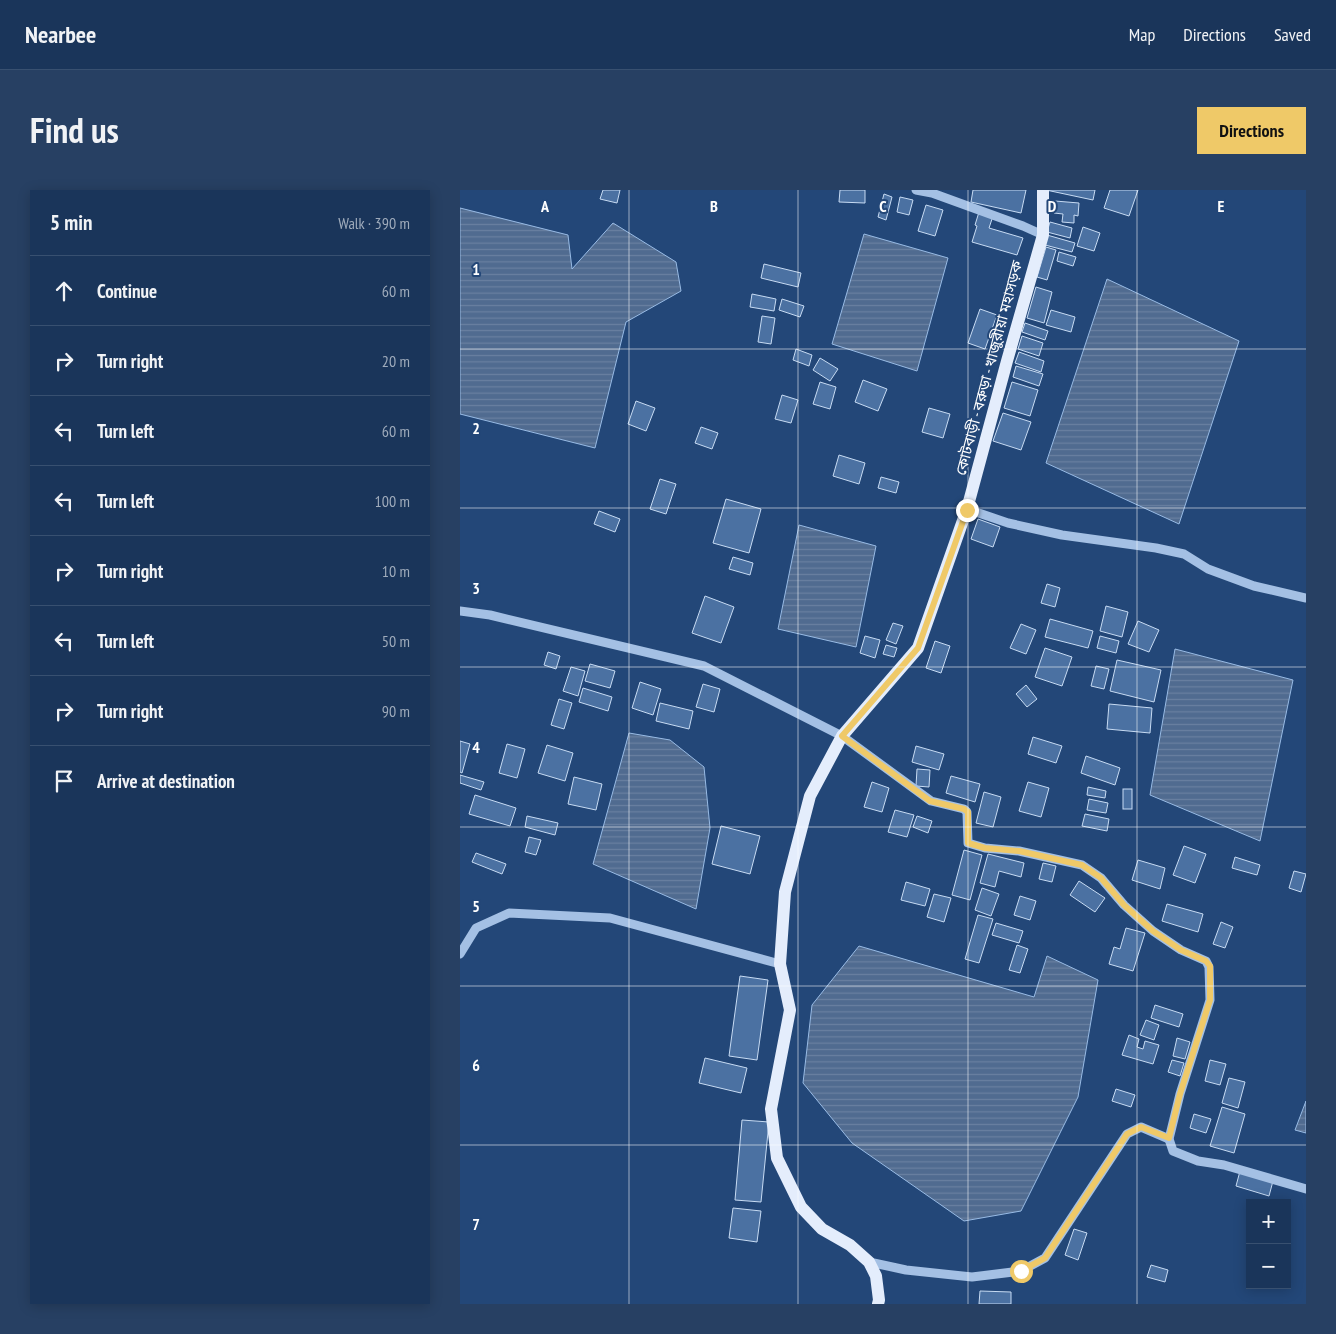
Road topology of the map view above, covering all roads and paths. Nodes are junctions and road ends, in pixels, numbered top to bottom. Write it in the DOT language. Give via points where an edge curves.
graph roads {
  1 [pos="916,190"];
  2 [pos="1043,190"];
  3 [pos="1042,235"];
  4 [pos="967,510"];
  5 [pos="1306,598"];
  6 [pos="460,611"];
  7 [pos="842,736"];
  8 [pos="460,954"];
  9 [pos="780,964"];
  10 [pos="1169,1138"];
  11 [pos="1306,1189"];
  12 [pos="869,1262"];
  13 [pos="878,1304"];
  1 -- 3 [label="street" via="997,216"];
  2 -- 3 [label="main road, কোটবাড়ী - বরুড়া - খাজুরীয়া মহাসড়ক"];
  3 -- 4 [label="main road, কোটবাড়ী - বরুড়া - খাজুরীয়া মহাসড়ক"];
  4 -- 5 [label="street" via="1062,535 1184,554 1208,569 1254,586"];
  4 -- 7 [label="main road, কোটবাড়ী - বরুড়া - খাজুরীয়া মহাসড়ক" via="918,648"];
  6 -- 7 [label="street" via="490,614 704,666"];
  7 -- 9 [label="main road, কোটবাড়ী - বরুড়া - খাজুরীয়া মহাসড়ক" via="810,796 785,892"];
  7 -- 10 [label="street" via="930,801 968,812 968,843 1082,865 1101,878 1153,931 1181,950 1206,961 1210,966 1210,1000"];
  8 -- 9 [label="street" via="476,928 509,913 610,918"];
  9 -- 12 [label="main road, কোটবাড়ী - বরুড়া - খাজুরীয়া মহাসড়ক" via="790,1010 771,1109 777,1158 801,1207 822,1229 850,1245"];
  10 -- 11 [label="street" via="1173,1151 1198,1161 1224,1165"];
  10 -- 12 [label="street" via="1141,1127 1127,1134 1045,1258 1021,1271 972,1277 906,1270"];
  12 -- 13 [label="main road, কোটবাড়ী - বরুড়া - খাজুরীয়া মহাসড়ক" via="876,1276"];
}
